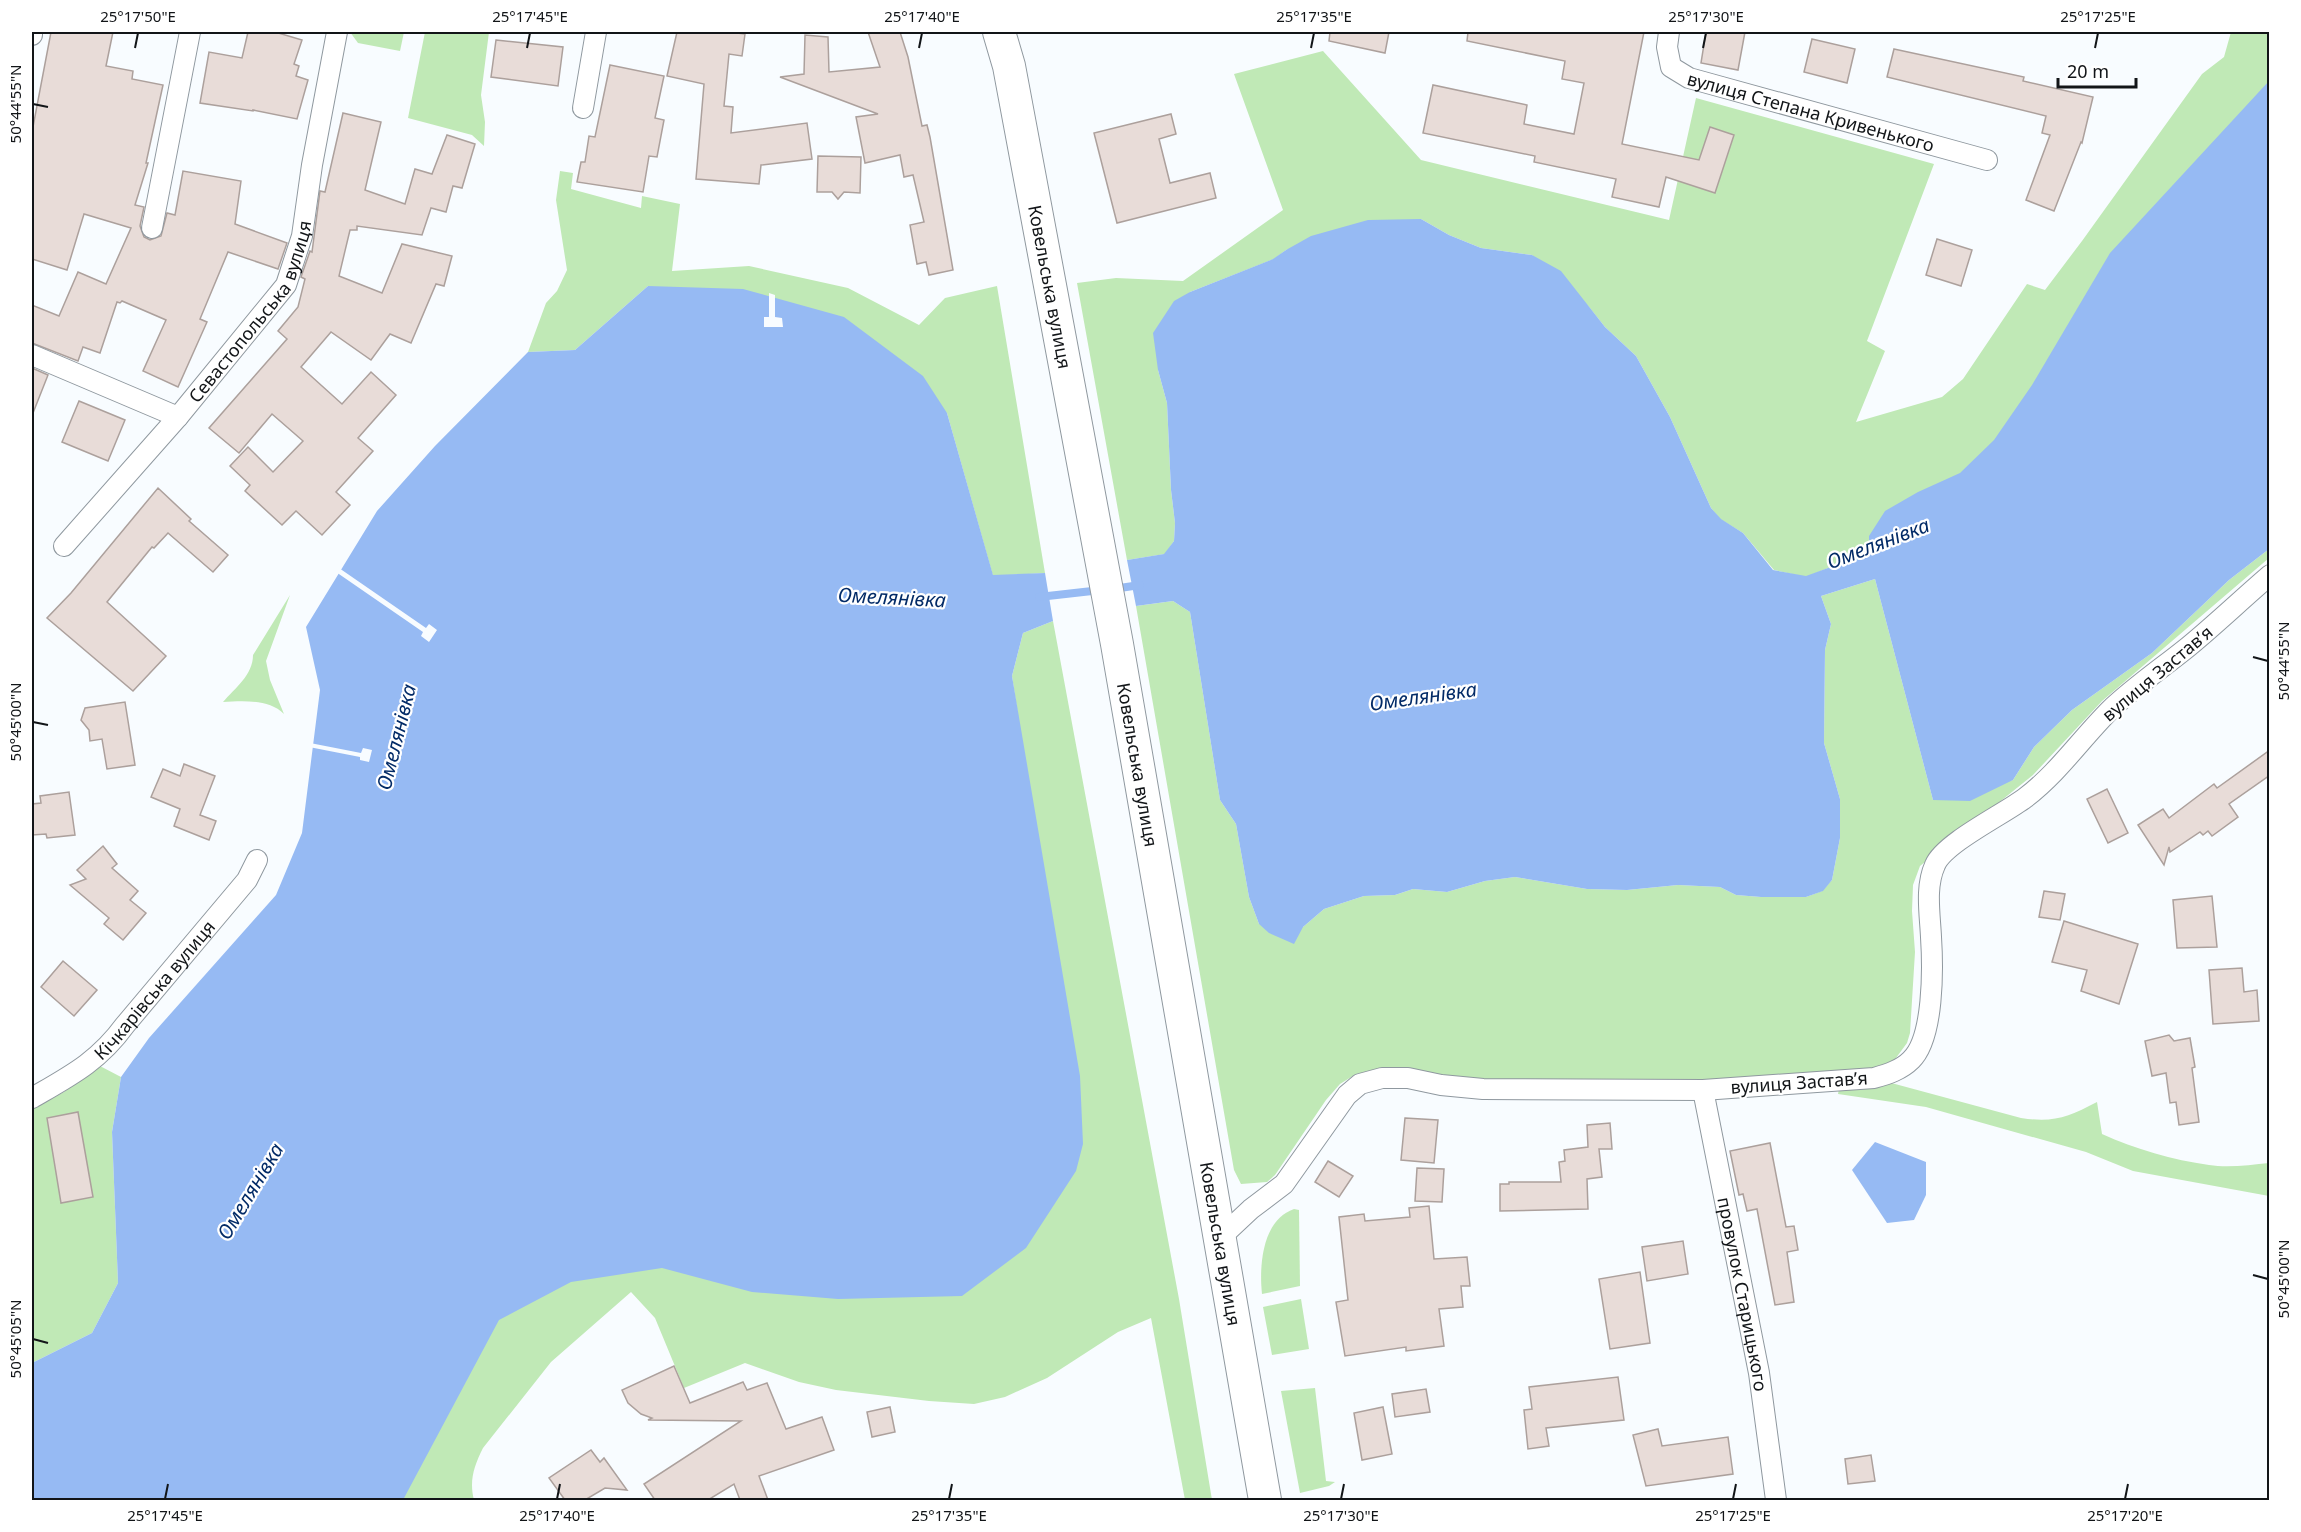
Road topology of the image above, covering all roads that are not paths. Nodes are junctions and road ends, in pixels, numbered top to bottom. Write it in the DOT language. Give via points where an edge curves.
graph roads {
  1 [pos="190,32"];
  2 [pos="337,32"];
  3 [pos="596,32"];
  4 [pos="999,32"];
  5 [pos="1669,32"];
  6 [pos="583,108"];
  7 [pos="1987,160"];
  8 [pos="152,228"];
  9 [pos="32,355"];
  10 [pos="178,417"];
  11 [pos="64,546"];
  12 [pos="2270,575"];
  13 [pos="257,860"];
  14 [pos="1702,1090"];
  15 [pos="32,1098"];
  16 [pos="1219,1239"];
  17 [pos="1265,1500"];
  18 [pos="1776,1500"];
  1 -- 8 [label="street"];
  2 -- 10 [label="street, Севастопольська вулиця" via="302,236 286,285"];
  3 -- 6 [label="street"];
  4 -- 16 [label="main road, Ковельська вулиця" via="1009,66 1117,644"];
  5 -- 7 [label="street, вулиця Степана Кривенького" via="1671,67 1689,78"];
  9 -- 10 [label="street"];
  10 -- 11 [label="street, Севастопольська вулиця"];
  12 -- 14 [label="street, вулиця Заставʼя" via="2111,709 2048,779 1964,838 1935,864 1930,885 1930,1001 1924,1035 1912,1060 1875,1077"];
  13 -- 15 [label="street, Кічкарівська вулиця" via="247,880 110,1045 73,1075"];
  14 -- 16 [label="street, вулиця Заставʼя" via="1484,1089 1408,1078 1382,1078 1360,1084 1347,1095 1284,1184"];
  14 -- 18 [label="street, провулок Старицького" via="1759,1373"];
  16 -- 17 [label="main road, Ковельська вулиця"];
}
